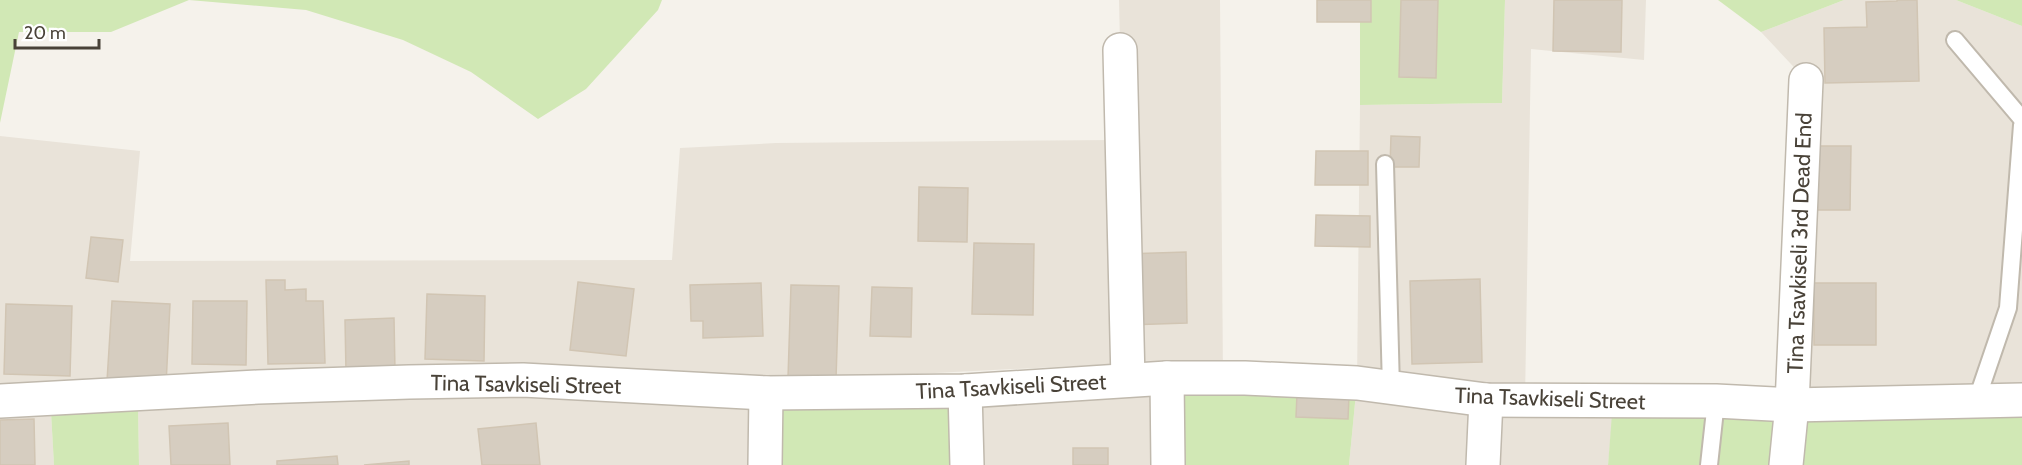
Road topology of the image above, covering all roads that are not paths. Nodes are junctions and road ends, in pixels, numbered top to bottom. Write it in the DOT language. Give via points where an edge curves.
graph roads {
  1 [pos="1955,39"];
  2 [pos="1120,50"];
  3 [pos="1806,80"];
  4 [pos="2022,119"];
  5 [pos="2022,125"];
  6 [pos="1385,164"];
  7 [pos="1167,378"];
  8 [pos="1128,380"];
  9 [pos="1391,387"];
  10 [pos="965,391"];
  11 [pos="766,393"];
  12 [pos="1486,400"];
  13 [pos="2022,400"];
  14 [pos="0,401"];
  15 [pos="1716,401"];
  16 [pos="1976,402"];
  17 [pos="1792,405"];
  18 [pos="765,465"];
  19 [pos="967,465"];
  20 [pos="1168,465"];
  21 [pos="1483,465"];
  22 [pos="1709,465"];
  23 [pos="1786,465"];
  1 -- 4 [label="lane"];
  2 -- 8 [label="street"];
  3 -- 17 [label="street, Tina Tsavkiseli 3rd Dead End"];
  5 -- 16 [label="lane" via="2008,308"];
  6 -- 9 [label="lane"];
  7 -- 8 [label="street, Tina Tsavkiseli Street"];
  7 -- 9 [label="street, Tina Tsavkiseli Street"];
  7 -- 20 [label="street"];
  8 -- 10 [label="street, Tina Tsavkiseli Street"];
  9 -- 12 [label="street, Tina Tsavkiseli Street"];
  10 -- 11 [label="street, Tina Tsavkiseli Street"];
  10 -- 19 [label="street"];
  11 -- 14 [label="street, Tina Tsavkiseli Street" via="523,380 258,387"];
  11 -- 18 [label="street"];
  12 -- 15 [label="street, Tina Tsavkiseli Street"];
  12 -- 21 [label="street"];
  13 -- 16 [label="street, Tina Tsavkiseli Street"];
  15 -- 17 [label="street, Tina Tsavkiseli Street"];
  15 -- 22 [label="lane"];
  16 -- 17 [label="street, Tina Tsavkiseli Street"];
  17 -- 23 [label="street, Tina Tsavkiseli 3rd Dead End"];
}
